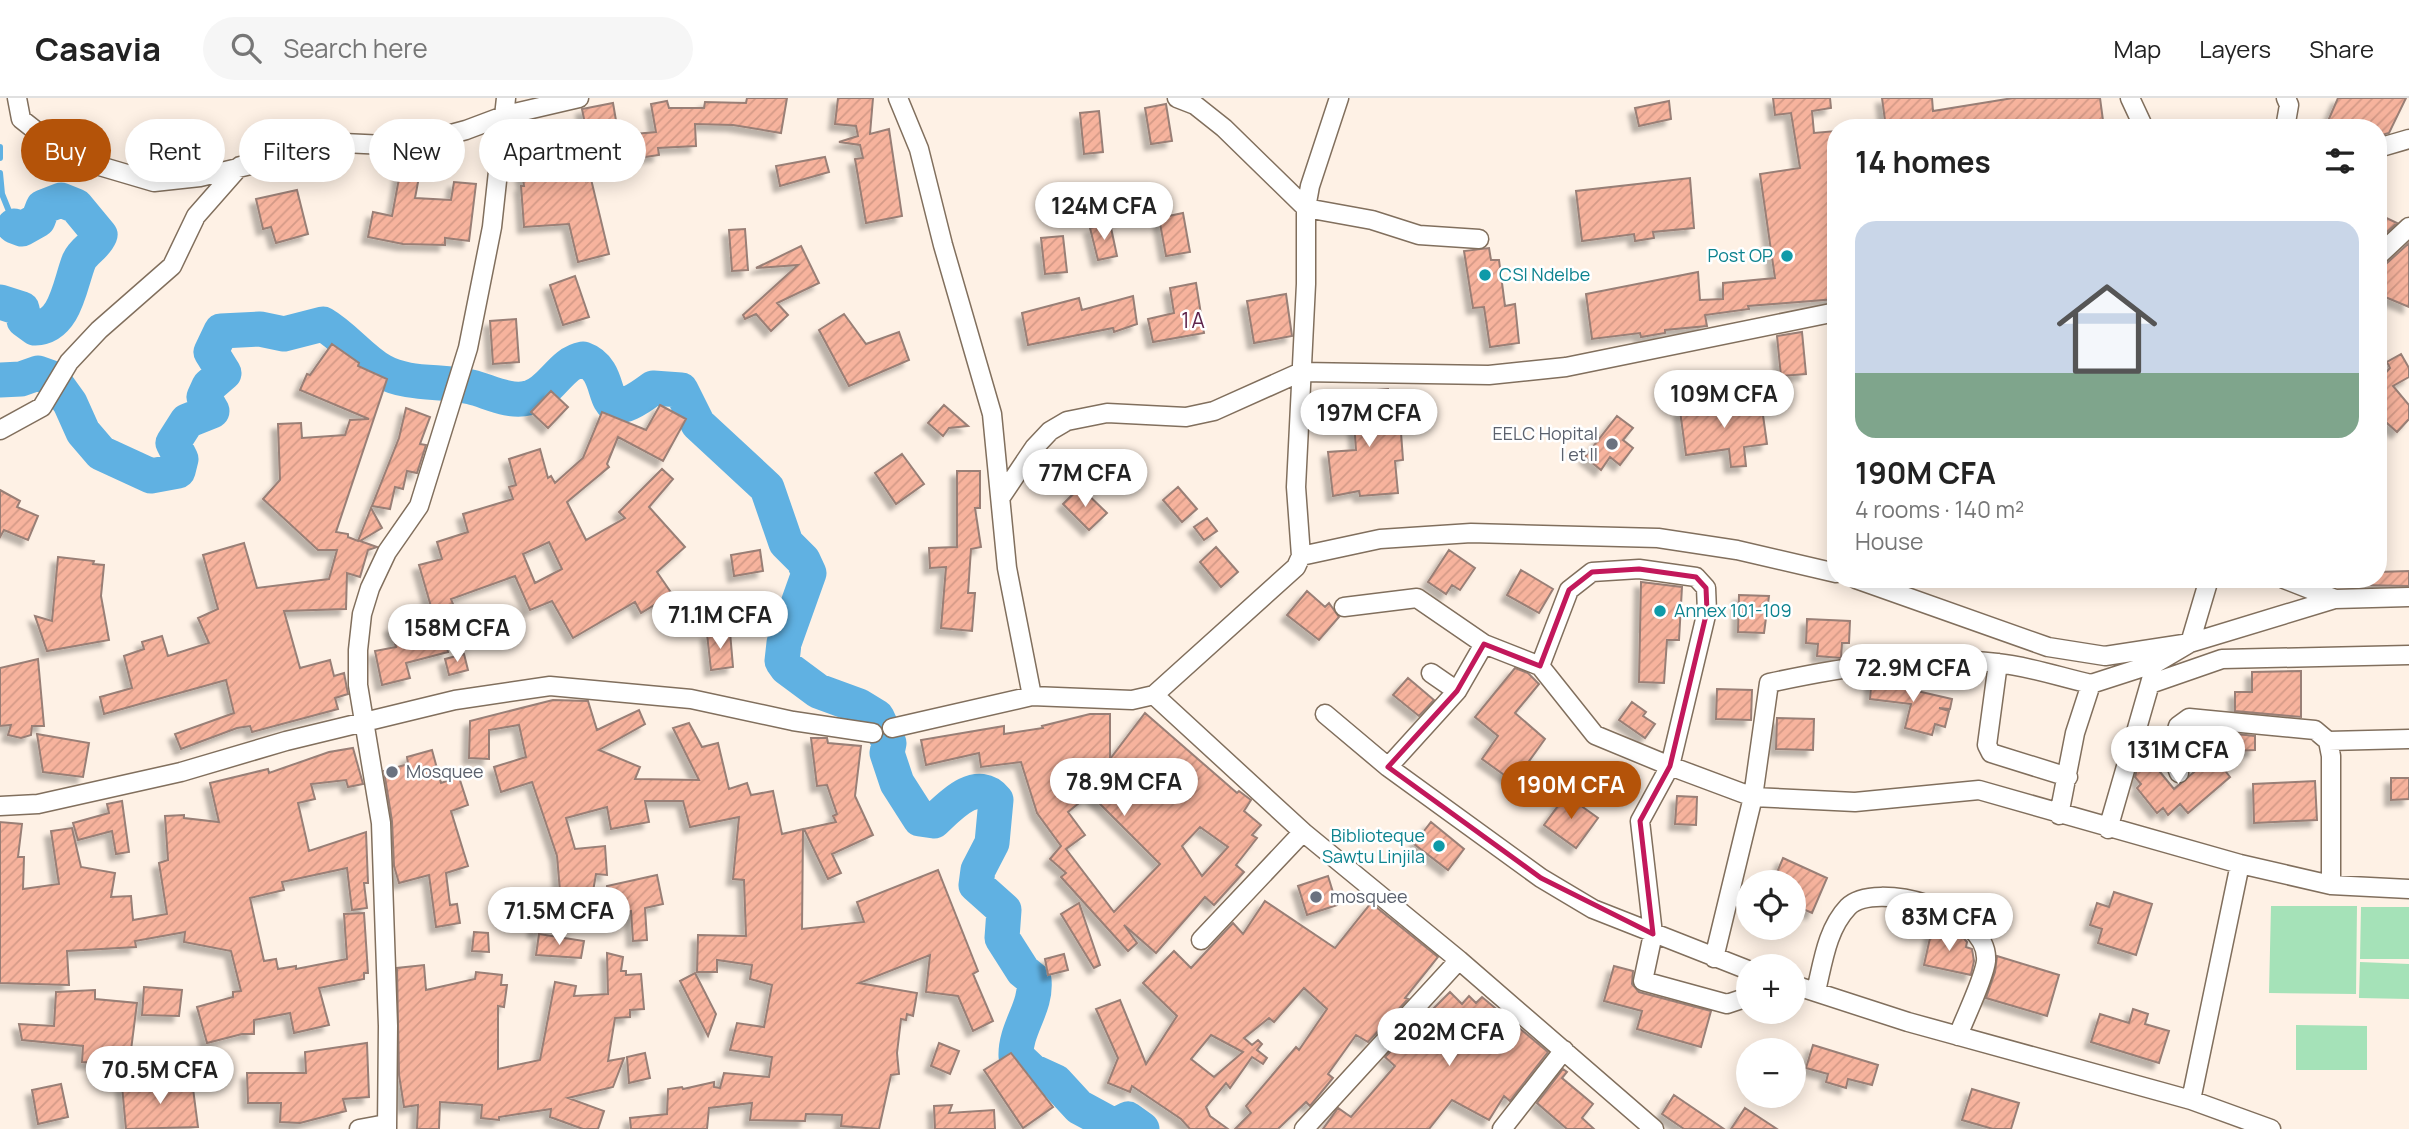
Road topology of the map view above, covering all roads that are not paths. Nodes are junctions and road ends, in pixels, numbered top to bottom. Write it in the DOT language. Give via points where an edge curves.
graph roads {
  1 [pos="17,98"];
  2 [pos="579,98"];
  3 [pos="898,98"];
  4 [pos="1178,98"];
  5 [pos="1339,98"];
  6 [pos="2130,98"];
  7 [pos="2286,98"];
  8 [pos="506,106"];
  9 [pos="2140,119"];
  10 [pos="2287,119"];
  11 [pos="2409,139"];
  12 [pos="355,144"];
  13 [pos="2387,145"];
  14 [pos="239,165"];
  15 [pos="239,166"];
  16 [pos="1306,208"];
  17 [pos="2409,227"];
  18 [pos="1479,239"];
  19 [pos="2387,248"];
  20 [pos="1827,314"];
  21 [pos="1301,372"];
  22 [pos="0,430"];
  23 [pos="1000,497"];
  24 [pos="1301,556"];
  25 [pos="1827,571"];
  26 [pos="1881,588"];
  27 [pos="2206,588"];
  28 [pos="2307,588"];
  29 [pos="2409,597"];
  30 [pos="2335,599"];
  31 [pos="1344,607"];
  32 [pos="2190,643"];
  33 [pos="1484,644"];
  34 [pos="2409,655"];
  35 [pos="1998,663"];
  36 [pos="2156,663"];
  37 [pos="1540,666"];
  38 [pos="1431,673"];
  39 [pos="2091,684"];
  40 [pos="2150,684"];
  41 [pos="1457,691"];
  42 [pos="1154,695"];
  43 [pos="1031,696"];
  44 [pos="1325,714"];
  45 [pos="366,722"];
  46 [pos="892,728"];
  47 [pos="873,733"];
  48 [pos="2409,739"];
  49 [pos="2328,741"];
  50 [pos="1670,766"];
  51 [pos="1388,767"];
  52 [pos="2179,773"];
  53 [pos="2068,777"];
  54 [pos="1753,797"];
  55 [pos="0,806"];
  56 [pos="2059,815"];
  57 [pos="2108,829"];
  58 [pos="1303,832"];
  59 [pos="2240,864"];
  60 [pos="2331,885"];
  61 [pos="2409,889"];
  62 [pos="1653,934"];
  63 [pos="1201,940"];
  64 [pos="1714,958"];
  65 [pos="1459,960"];
  66 [pos="1736,966"];
  67 [pos="1806,988"];
  68 [pos="1816,991"];
  69 [pos="1736,1001"];
  70 [pos="1958,1036"];
  71 [pos="1564,1051"];
  72 [pos="2191,1100"];
  73 [pos="387,1126"];
  74 [pos="359,1129"];
  75 [pos="1304,1129"];
  76 [pos="1502,1129"];
  77 [pos="1654,1129"];
  78 [pos="2271,1129"];
  1 -- 14 [label="street" via="21,119 69,157 154,182 200,177"];
  2 -- 8 [label="street"];
  3 -- 23 [label="street" via="919,149 992,414"];
  4 -- 16 [label="street" via="1224,128"];
  5 -- 16 [label="street"];
  6 -- 9 [label="street"];
  7 -- 10 [label="street"];
  8 -- 12 [label="street" via="466,130 407,146"];
  8 -- 45 [label="street" via="492,227 468,348 419,506 387,552 362,614 358,685"];
  11 -- 13 [label="street"];
  15 -- 22 [label="street" via="196,216 172,266 69,362 43,407"];
  16 -- 18 [label="street" via="1372,220 1419,235"];
  16 -- 21 [label="street"];
  17 -- 19 [label="street"];
  20 -- 21 [label="street" via="1549,369 1489,375"];
  21 -- 23 [label="street" via="1186,417 1107,413 1067,421 1034,448"];
  21 -- 24 [label="street" via="1296,486"];
  23 -- 43 [label="street" via="1007,568"];
  24 -- 25 [label="street" via="1380,538 1471,533 1658,538 1749,552"];
  24 -- 42 [label="street" via="1296,567"];
  26 -- 32 [label="street" via="2048,647 2105,656"];
  27 -- 32 [label="street"];
  28 -- 30 [label="street"];
  29 -- 30 [label="street"];
  30 -- 32 [label="street"];
  31 -- 33 [label="street" via="1417,598"];
  32 -- 36 [label="street"];
  33 -- 37 [label="street"];
  33 -- 41 [label="street"];
  34 -- 40 [label="street" via="2222,659"];
  35 -- 39 [label="street"];
  35 -- 53 [label="street" via="1987,745 1991,753"];
  35 -- 54 [label="street" via="1883,663 1769,683"];
  36 -- 39 [label="street"];
  36 -- 40 [label="street"];
  37 -- 50 [label="street" via="1595,735"];
  37 -- 50 [label="street" via="1569,590 1592,572 1639,569 1696,577 1706,588 1707,611"];
  38 -- 41 [label="street"];
  39 -- 53 [label="street" via="2075,733"];
  40 -- 57 [label="street"];
  41 -- 51 [label="street"];
  42 -- 43 [label="street" via="1132,701"];
  42 -- 58 [label="street"];
  43 -- 46 [label="street"];
  44 -- 51 [label="street"];
  45 -- 47 [label="street" via="455,699 550,686 691,699"];
  45 -- 55 [label="street" via="155,778 38,804"];
  45 -- 73 [label="street" via="385,889"];
  48 -- 49 [label="street"];
  49 -- 52 [label="street" via="2315,730 2189,718 2178,726 2171,752"];
  49 -- 60 [label="street"];
  50 -- 54 [label="street"];
  50 -- 62 [label="street" via="1640,821"];
  51 -- 62 [label="street" via="1541,878 1593,909"];
  53 -- 56 [label="street"];
  54 -- 56 [label="street" via="1855,802 1979,790"];
  54 -- 64 [label="street"];
  56 -- 57 [label="street"];
  57 -- 59 [label="street"];
  58 -- 63 [label="street"];
  58 -- 65 [label="street"];
  59 -- 60 [label="street"];
  59 -- 72 [label="street"];
  60 -- 61 [label="street"];
  62 -- 64 [label="street"];
  62 -- 69 [label="street" via="1643,981 1727,1004"];
  64 -- 66 [label="street"];
  65 -- 71 [label="street"];
  65 -- 75 [label="street"];
  67 -- 68 [label="street"];
  68 -- 70 [label="street"];
  68 -- 70 [label="street" via="1834,925 1849,905 1864,896 1928,904 1961,917 1982,939 1986,961"];
  70 -- 72 [label="street"];
  71 -- 76 [label="street"];
  71 -- 77 [label="street"];
  72 -- 78 [label="street"];
  73 -- 74 [label="street"];
}
